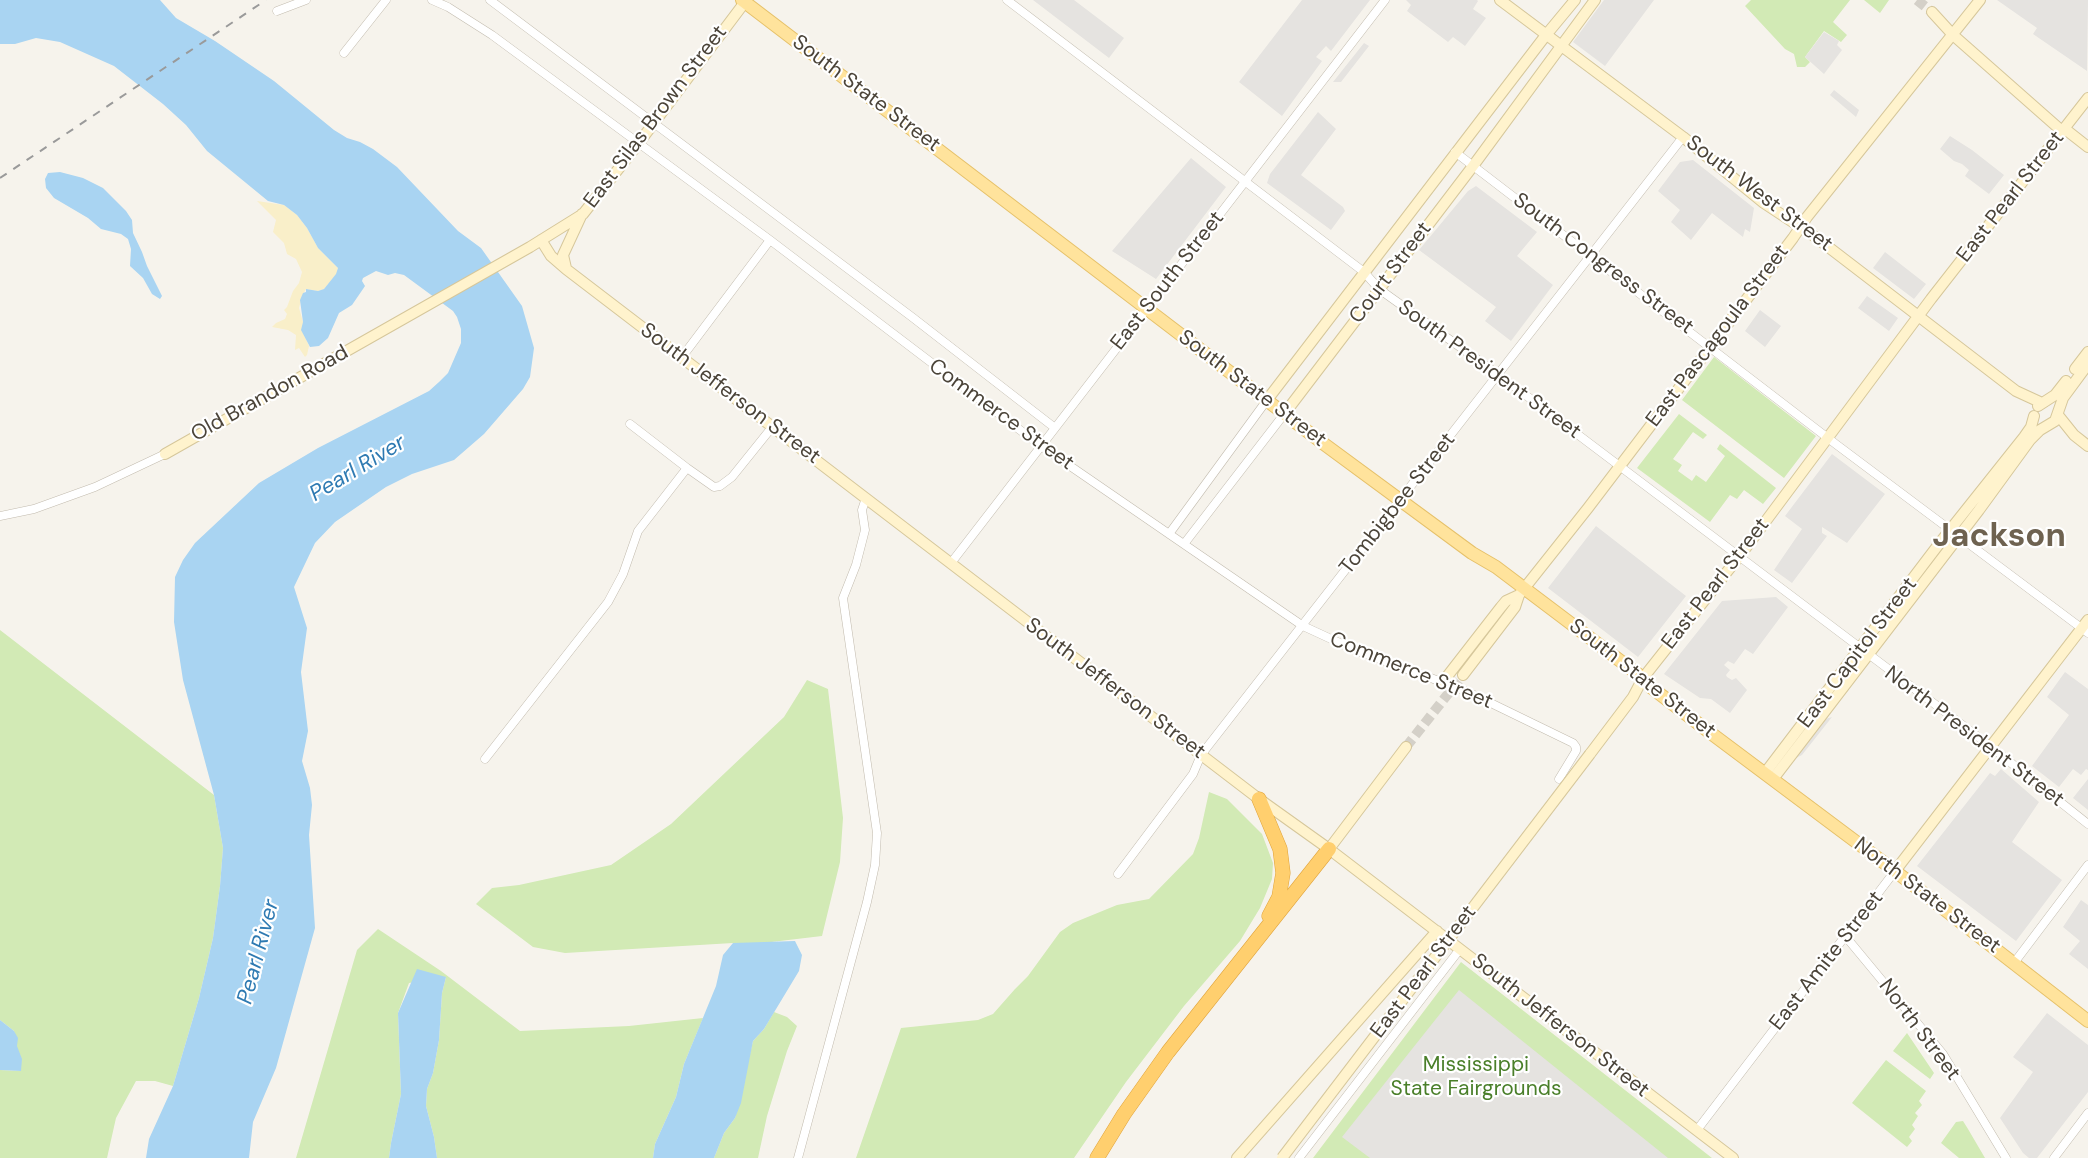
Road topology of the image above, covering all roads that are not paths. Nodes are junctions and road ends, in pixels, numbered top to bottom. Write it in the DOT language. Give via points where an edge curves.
graph roads {
  1 [pos="306,0"];
  2 [pos="386,0"];
  3 [pos="432,0"];
  4 [pos="490,0"];
  5 [pos="1007,0"];
  6 [pos="1385,0"];
  7 [pos="1500,0"];
  8 [pos="1575,0"];
  9 [pos="1595,0"];
  10 [pos="1980,0"];
  11 [pos="744,1"];
  12 [pos="277,11"];
  13 [pos="1932,12"];
  14 [pos="1546,34"];
  15 [pos="1953,34"];
  16 [pos="1562,46"];
  17 [pos="344,53"];
  18 [pos="2088,98"];
  19 [pos="654,124"];
  20 [pos="2064,130"];
  21 [pos="1683,137"];
  22 [pos="638,144"];
  23 [pos="2088,147"];
  24 [pos="1455,152"];
  25 [pos="1473,166"];
  26 [pos="1245,182"];
  27 [pos="583,214"];
  28 [pos="1800,227"];
  29 [pos="541,240"];
  30 [pos="770,240"];
  31 [pos="530,248"];
  32 [pos="1592,255"];
  33 [pos="566,269"];
  34 [pos="1364,272"];
  35 [pos="1379,289"];
  36 [pos="1146,310"];
  37 [pos="1918,316"];
  38 [pos="1710,346"];
  39 [pos="2088,352"];
  40 [pos="682,357"];
  41 [pos="2088,364"];
  42 [pos="1499,375"];
  43 [pos="2016,391"];
  44 [pos="1267,400"];
  45 [pos="2043,402"];
  46 [pos="1285,413"];
  47 [pos="2058,413"];
  48 [pos="2034,415"];
  49 [pos="630,424"];
  50 [pos="2048,425"];
  51 [pos="773,426"];
  52 [pos="1055,428"];
  53 [pos="2074,435"];
  54 [pos="1827,437"];
  55 [pos="1041,446"];
  56 [pos="2088,446"];
  57 [pos="165,454"];
  58 [pos="1619,466"];
  59 [pos="687,468"];
  60 [pos="866,498"];
  61 [pos="1401,500"];
  62 [pos="0,516"];
  63 [pos="1955,533"];
  64 [pos="1169,534"];
  65 [pos="1184,544"];
  66 [pos="1738,556"];
  67 [pos="951,563"];
  68 [pos="1522,592"];
  69 [pos="1303,626"];
  70 [pos="2086,627"];
  71 [pos="1864,652"];
  72 [pos="1462,675"];
  73 [pos="1643,678"];
  74 [pos="1442,683"];
  75 [pos="1406,747"];
  76 [pos="1990,747"];
  77 [pos="1201,755"];
  78 [pos="485,759"];
  79 [pos="1769,776"];
  80 [pos="1559,778"];
  81 [pos="1259,799"];
  82 [pos="2088,824"];
  83 [pos="1329,849"];
  84 [pos="2088,865"];
  85 [pos="1895,871"];
  86 [pos="1118,874"];
  87 [pos="1437,931"];
  88 [pos="1846,937"];
  89 [pos="1258,939"];
  90 [pos="1460,949"];
  91 [pos="2014,963"];
  92 [pos="2088,1021"];
  93 [pos="2088,1113"];
  94 [pos="1697,1131"];
  95 [pos="798,1158"];
  96 [pos="1097,1158"];
  97 [pos="1238,1158"];
  98 [pos="1282,1158"];
  99 [pos="1299,1158"];
  100 [pos="1733,1158"];
  101 [pos="2006,1158"];
  102 [pos="2054,1158"];
  1 -- 12 [label="street"];
  2 -- 17 [label="street"];
  3 -- 22 [label="street, Commerce Street" via="492,35"];
  4 -- 19 [label="street, Commerce Street"];
  5 -- 26 [label="street, South President Street"];
  6 -- 26 [label="street, East South Street"];
  7 -- 14 [label="street, South West Street"];
  8 -- 14 [label="street, Court Street"];
  9 -- 16 [label="street, Court Street"];
  10 -- 15 [label="street, East Pascagoula Street"];
  11 -- 19 [label="street, East Silas Brown Street"];
  11 -- 36 [label="main road, South State Street"];
  13 -- 15 [label="street"];
  14 -- 16 [label="street, South West Street"];
  14 -- 24 [label="street, Court Street"];
  15 -- 20 [label="street"];
  15 -- 28 [label="street, East Pascagoula Street"];
  16 -- 21 [label="street, South West Street"];
  16 -- 25 [label="street, Court Street"];
  18 -- 20 [label="street, East Pearl Street"];
  19 -- 22 [label="street, East Silas Brown Street"];
  19 -- 52 [label="street, Commerce Street"];
  20 -- 23 [label="street"];
  20 -- 37 [label="street, East Pearl Street"];
  21 -- 28 [label="street, South West Street"];
  21 -- 32 [label="street, Tombigbee Street"];
  22 -- 27 [label="street, East Silas Brown Street"];
  22 -- 30 [label="street, Commerce Street"];
  24 -- 25 [label="street, South Congress Street"];
  24 -- 34 [label="street, Court Street"];
  25 -- 32 [label="street, South Congress Street"];
  25 -- 35 [label="street, Court Street"];
  26 -- 34 [label="street, South President Street"];
  26 -- 36 [label="street, East South Street"];
  27 -- 29 [label="street, East Silas Brown Street"];
  27 -- 33 [label="street" via="563,255"];
  28 -- 37 [label="street, South West Street"];
  28 -- 38 [label="street, East Pascagoula Street"];
  29 -- 31 [label="street, East Silas Brown Street"];
  29 -- 33 [label="street, South Jefferson Street"];
  30 -- 40 [label="street"];
  30 -- 55 [label="street, Commerce Street"];
  31 -- 57 [label="street, Old Brandon Road"];
  32 -- 38 [label="street, South Congress Street"];
  32 -- 42 [label="street, Tombigbee Street"];
  33 -- 40 [label="street, South Jefferson Street"];
  34 -- 35 [label="street, South President Street"];
  34 -- 44 [label="street, Court Street"];
  35 -- 42 [label="street, South President Street"];
  35 -- 46 [label="street, Court Street"];
  36 -- 44 [label="main road, South State Street"];
  36 -- 52 [label="street, East South Street"];
  37 -- 43 [label="street, South West Street"];
  37 -- 54 [label="street, East Pearl Street"];
  38 -- 54 [label="street, South Congress Street"];
  38 -- 58 [label="street, East Pascagoula Street"];
  39 -- 45 [label="street" via="2057,393"];
  40 -- 51 [label="street, South Jefferson Street"];
  41 -- 47 [label="street" via="2065,395"];
  42 -- 58 [label="street, South President Street"];
  42 -- 61 [label="street, Tombigbee Street"];
  43 -- 45 [label="street, South West Street"];
  43 -- 48 [label="street, South West Street"];
  44 -- 46 [label="main road, South State Street"];
  44 -- 64 [label="street, Court Street"];
  45 -- 47 [label="street" via="2053,404"];
  45 -- 48 [label="street"];
  46 -- 61 [label="main road, South State Street"];
  46 -- 65 [label="street, Court Street"];
  47 -- 50 [label="street"];
  47 -- 53 [label="street"];
  48 -- 50 [label="street" via="2039,423"];
  48 -- 63 [label="street, East Capitol Street" via="2028,432"];
  49 -- 59 [label="street"];
  50 -- 53 [label="street"];
  50 -- 63 [label="street, East Capitol Street" via="2030,440"];
  51 -- 59 [label="street" via="732,477 720,486 714,487"];
  51 -- 60 [label="street, South Jefferson Street"];
  52 -- 55 [label="street, East South Street"];
  53 -- 56 [label="street"];
  54 -- 63 [label="street, South Congress Street"];
  54 -- 66 [label="street, East Pearl Street"];
  55 -- 64 [label="street, Commerce Street"];
  55 -- 67 [label="street, East South Street"];
  57 -- 62 [label="street, Old Brandon Road" via="95,487 34,509"];
  58 -- 66 [label="street, South President Street"];
  58 -- 68 [label="street, East Pascagoula Street"];
  59 -- 78 [label="street" via="638,531 608,602"];
  60 -- 67 [label="street, South Jefferson Street"];
  60 -- 95 [label="street" via="862,510 865,530 843,598 877,833 875,865"];
  61 -- 68 [label="main road, South State Street" via="1496,567"];
  61 -- 69 [label="street, Tombigbee Street"];
  63 -- 70 [label="street, South Congress Street"];
  63 -- 71 [label="street, East Capitol Street"];
  64 -- 65 [label="street, Commerce Street"];
  65 -- 69 [label="street, Commerce Street"];
  66 -- 71 [label="street, South President Street"];
  66 -- 73 [label="street, East Pearl Street"];
  67 -- 77 [label="street, South Jefferson Street"];
  68 -- 72 [label="street, East Pascagoula Street" via="1515,607"];
  68 -- 73 [label="main road, South State Street"];
  68 -- 74 [label="street" via="1506,601"];
  69 -- 74 [label="street, Commerce Street"];
  69 -- 77 [label="street, Tombigbee Street"];
  70 -- 76 [label="street, East Amite Street"];
  71 -- 76 [label="street, North President Street"];
  71 -- 79 [label="street, East Capitol Street"];
  73 -- 79 [label="main road, South State Street"];
  73 -- 98 [label="street, East Pearl Street, bridge" via="1634,697"];
  74 -- 80 [label="street, Commerce Street" via="1573,743 1576,751"];
  75 -- 83 [label="street"];
  76 -- 82 [label="street, North President Street"];
  76 -- 85 [label="street, East Amite Street"];
  77 -- 81 [label="street, South Jefferson Street"];
  77 -- 86 [label="street, Tombigbee Street" via="1193,774"];
  79 -- 85 [label="main road, North State Street"];
  81 -- 83 [label="street, South Jefferson Street"];
  81 -- 89 [label="highway" via="1280,849 1283,873 1279,897"];
  83 -- 87 [label="street, South Jefferson Street"];
  83 -- 89 [label="highway"];
  84 -- 91 [label="street"];
  85 -- 88 [label="street, East Amite Street"];
  85 -- 91 [label="main road, North State Street"];
  87 -- 90 [label="street, South Jefferson Street"];
  87 -- 97 [label="street"];
  88 -- 94 [label="street, East Amite Street"];
  88 -- 101 [label="street, North Street" via="1943,1054"];
  89 -- 96 [label="highway" via="1168,1052"];
  90 -- 94 [label="street, South Jefferson Street"];
  90 -- 99 [label="street"];
  91 -- 92 [label="main road, North State Street"];
  93 -- 102 [label="street"];
  94 -- 100 [label="street, South Jefferson Street"];
}
